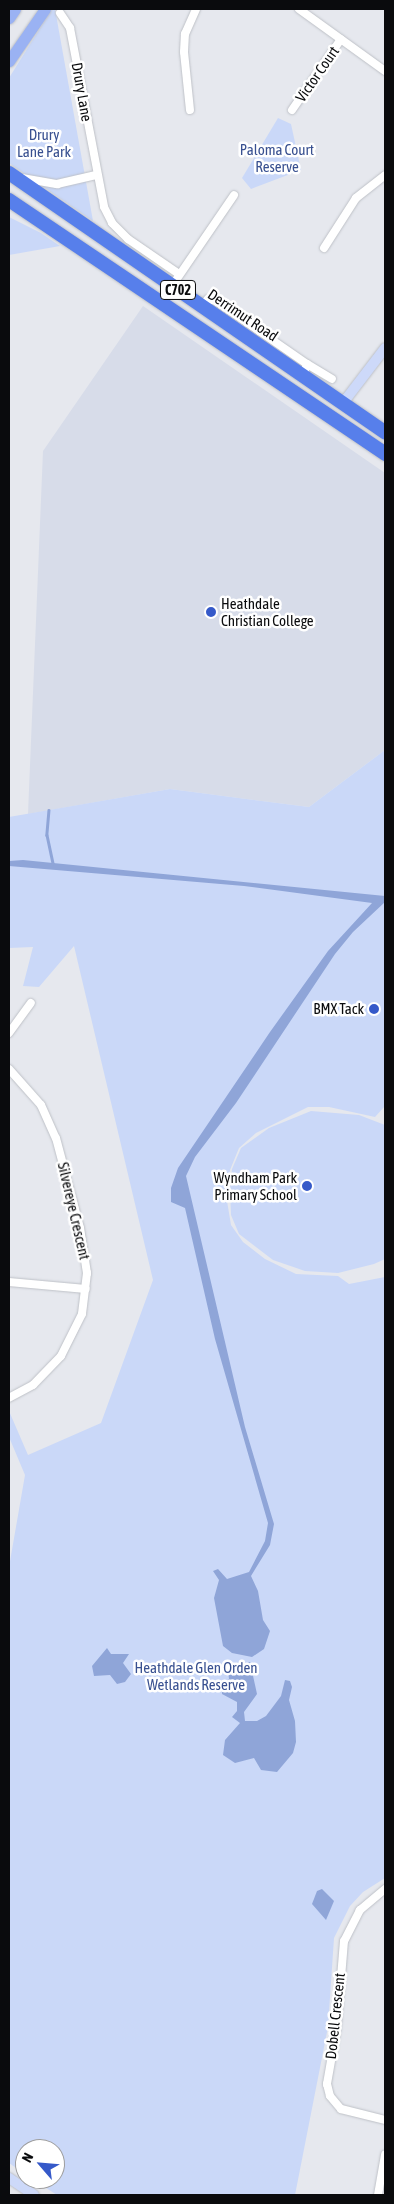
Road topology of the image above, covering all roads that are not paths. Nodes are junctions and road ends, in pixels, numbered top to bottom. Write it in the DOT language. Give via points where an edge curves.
graph roads {
  1 [pos="15,9"];
  2 [pos="45,9"];
  3 [pos="196,9"];
  4 [pos="299,9"];
  5 [pos="60,13"];
  6 [pos="9,18"];
  7 [pos="341,39"];
  8 [pos="9,61"];
  9 [pos="385,71"];
  10 [pos="190,110"];
  11 [pos="292,110"];
  12 [pos="11,175"];
  13 [pos="96,175"];
  14 [pos="385,175"];
  15 [pos="234,195"];
  16 [pos="9,200"];
  17 [pos="324,248"];
  18 [pos="176,280"];
  19 [pos="162,301"];
  20 [pos="202,306"];
  21 [pos="211,336"];
  22 [pos="385,348"];
  23 [pos="305,370"];
  24 [pos="332,379"];
  25 [pos="346,405"];
  26 [pos="336,421"];
  27 [pos="385,432"];
  28 [pos="385,446"];
  29 [pos="385,454"];
  30 [pos="31,1003"];
  31 [pos="9,1033"];
  32 [pos="9,1069"];
  33 [pos="9,1282"];
  34 [pos="86,1290"];
  35 [pos="9,1398"];
  36 [pos="385,1889"];
  37 [pos="385,2120"];
  38 [pos="385,2156"];
  39 [pos="9,2178"];
  40 [pos="34,2195"];
  41 [pos="378,2195"];
  1 -- 6 [label="main road"];
  2 -- 8 [label="main road"];
  3 -- 10 [label="street" via="185,34"];
  4 -- 7 [label="street"];
  5 -- 13 [label="street, Drury Lane" via="70,28"];
  7 -- 9 [label="street"];
  7 -- 11 [label="street, Victor Court"];
  12 -- 13 [label="street" via="57,184"];
  12 -- 18 [label="highway, Derrimut Road / C702"];
  13 -- 18 [label="street, Drury Lane" via="104,207 112,223"];
  14 -- 17 [label="street" via="356,198"];
  15 -- 18 [label="street"];
  16 -- 19 [label="highway, C702"];
  18 -- 19 [label="highway"];
  18 -- 20 [label="highway, Derrimut Road / C702"];
  19 -- 21 [label="highway, C702"];
  20 -- 21 [label="highway" via="200,317"];
  20 -- 23 [label="highway, Derrimut Road / C702"];
  21 -- 26 [label="highway, C702"];
  22 -- 25 [label="street"];
  23 -- 24 [label="street"];
  23 -- 25 [label="highway, Derrimut Road / C702"];
  25 -- 26 [label="highway"];
  25 -- 27 [label="highway, Derrimut Road / C702"];
  26 -- 29 [label="highway, C702"];
  27 -- 28 [label="highway"];
  30 -- 31 [label="street"];
  32 -- 34 [label="street, Silvereye Crescent" via="41,1104 56,1138 85,1255"];
  33 -- 34 [label="street"];
  34 -- 35 [label="street, Silvereye Crescent" via="82,1314 61,1356 32,1385"];
  36 -- 37 [label="street, Dobell Crescent" via="360,1910 344,1941 338,2020 327,2084 330,2096 341,2109"];
  38 -- 41 [label="street"];
  39 -- 40 [label="street"];
}
